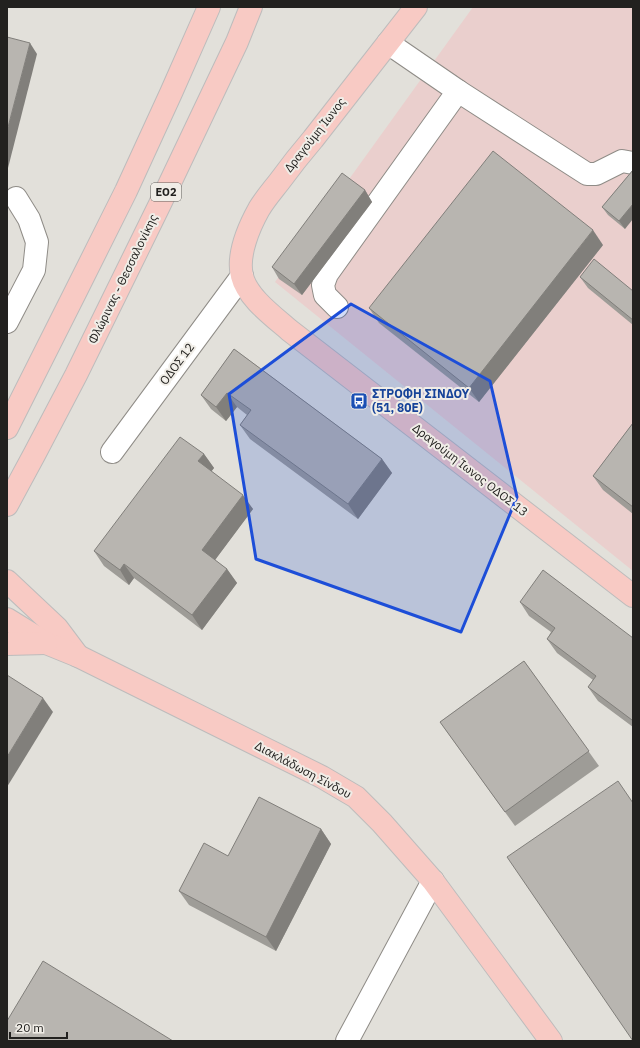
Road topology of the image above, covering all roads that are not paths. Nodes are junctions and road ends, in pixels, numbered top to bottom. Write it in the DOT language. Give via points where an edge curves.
graph roads {
  1 [pos="209,7"];
  2 [pos="251,7"];
  3 [pos="256,7"];
  4 [pos="416,7"];
  5 [pos="237,42"];
  6 [pos="388,43"];
  7 [pos="458,91"];
  8 [pos="633,163"];
  9 [pos="16,198"];
  10 [pos="242,276"];
  11 [pos="337,307"];
  12 [pos="7,322"];
  13 [pos="8,425"];
  14 [pos="112,452"];
  15 [pos="7,505"];
  16 [pos="7,581"];
  17 [pos="633,596"];
  18 [pos="7,619"];
  19 [pos="46,643"];
  20 [pos="7,644"];
  21 [pos="78,656"];
  22 [pos="433,881"];
  23 [pos="347,1041"];
  24 [pos="551,1041"];
  1 -- 13 [label="main road" via="126,191"];
  2 -- 5 [label="main road, Φλώρινας - Θεσσαλονίκης / ΕΟ2"];
  3 -- 5 [label="main road"];
  4 -- 6 [label="main road, Δραγούμη Ίωνος"];
  5 -- 15 [label="main road, Φλώρινας - Θεσσαλονίκης / ΕΟ2" via="156,213"];
  6 -- 7 [label="street"];
  6 -- 10 [label="main road, Δραγούμη Ίωνος" via="260,207 246,238 241,260"];
  7 -- 8 [label="street" via="587,174 596,174 622,161"];
  7 -- 11 [label="street" via="327,274 323,285 325,295"];
  9 -- 12 [label="street" via="29,219 37,242 34,270"];
  10 -- 14 [label="street, ΟΔΟΣ 12"];
  10 -- 17 [label="main road, Δραγούμη Ίωνος ΟΔΟΣ 13" via="253,295 289,330"];
  16 -- 21 [label="main road" via="57,628"];
  18 -- 19 [label="main road"];
  19 -- 20 [label="main road"];
  19 -- 21 [label="main road, Διακλάδωση Σίνδου"];
  21 -- 22 [label="main road, Διακλάδωση Σίνδου" via="322,777 356,797"];
  22 -- 23 [label="street"];
  22 -- 24 [label="main road, Διακλάδωση Σίνδου"];
}
